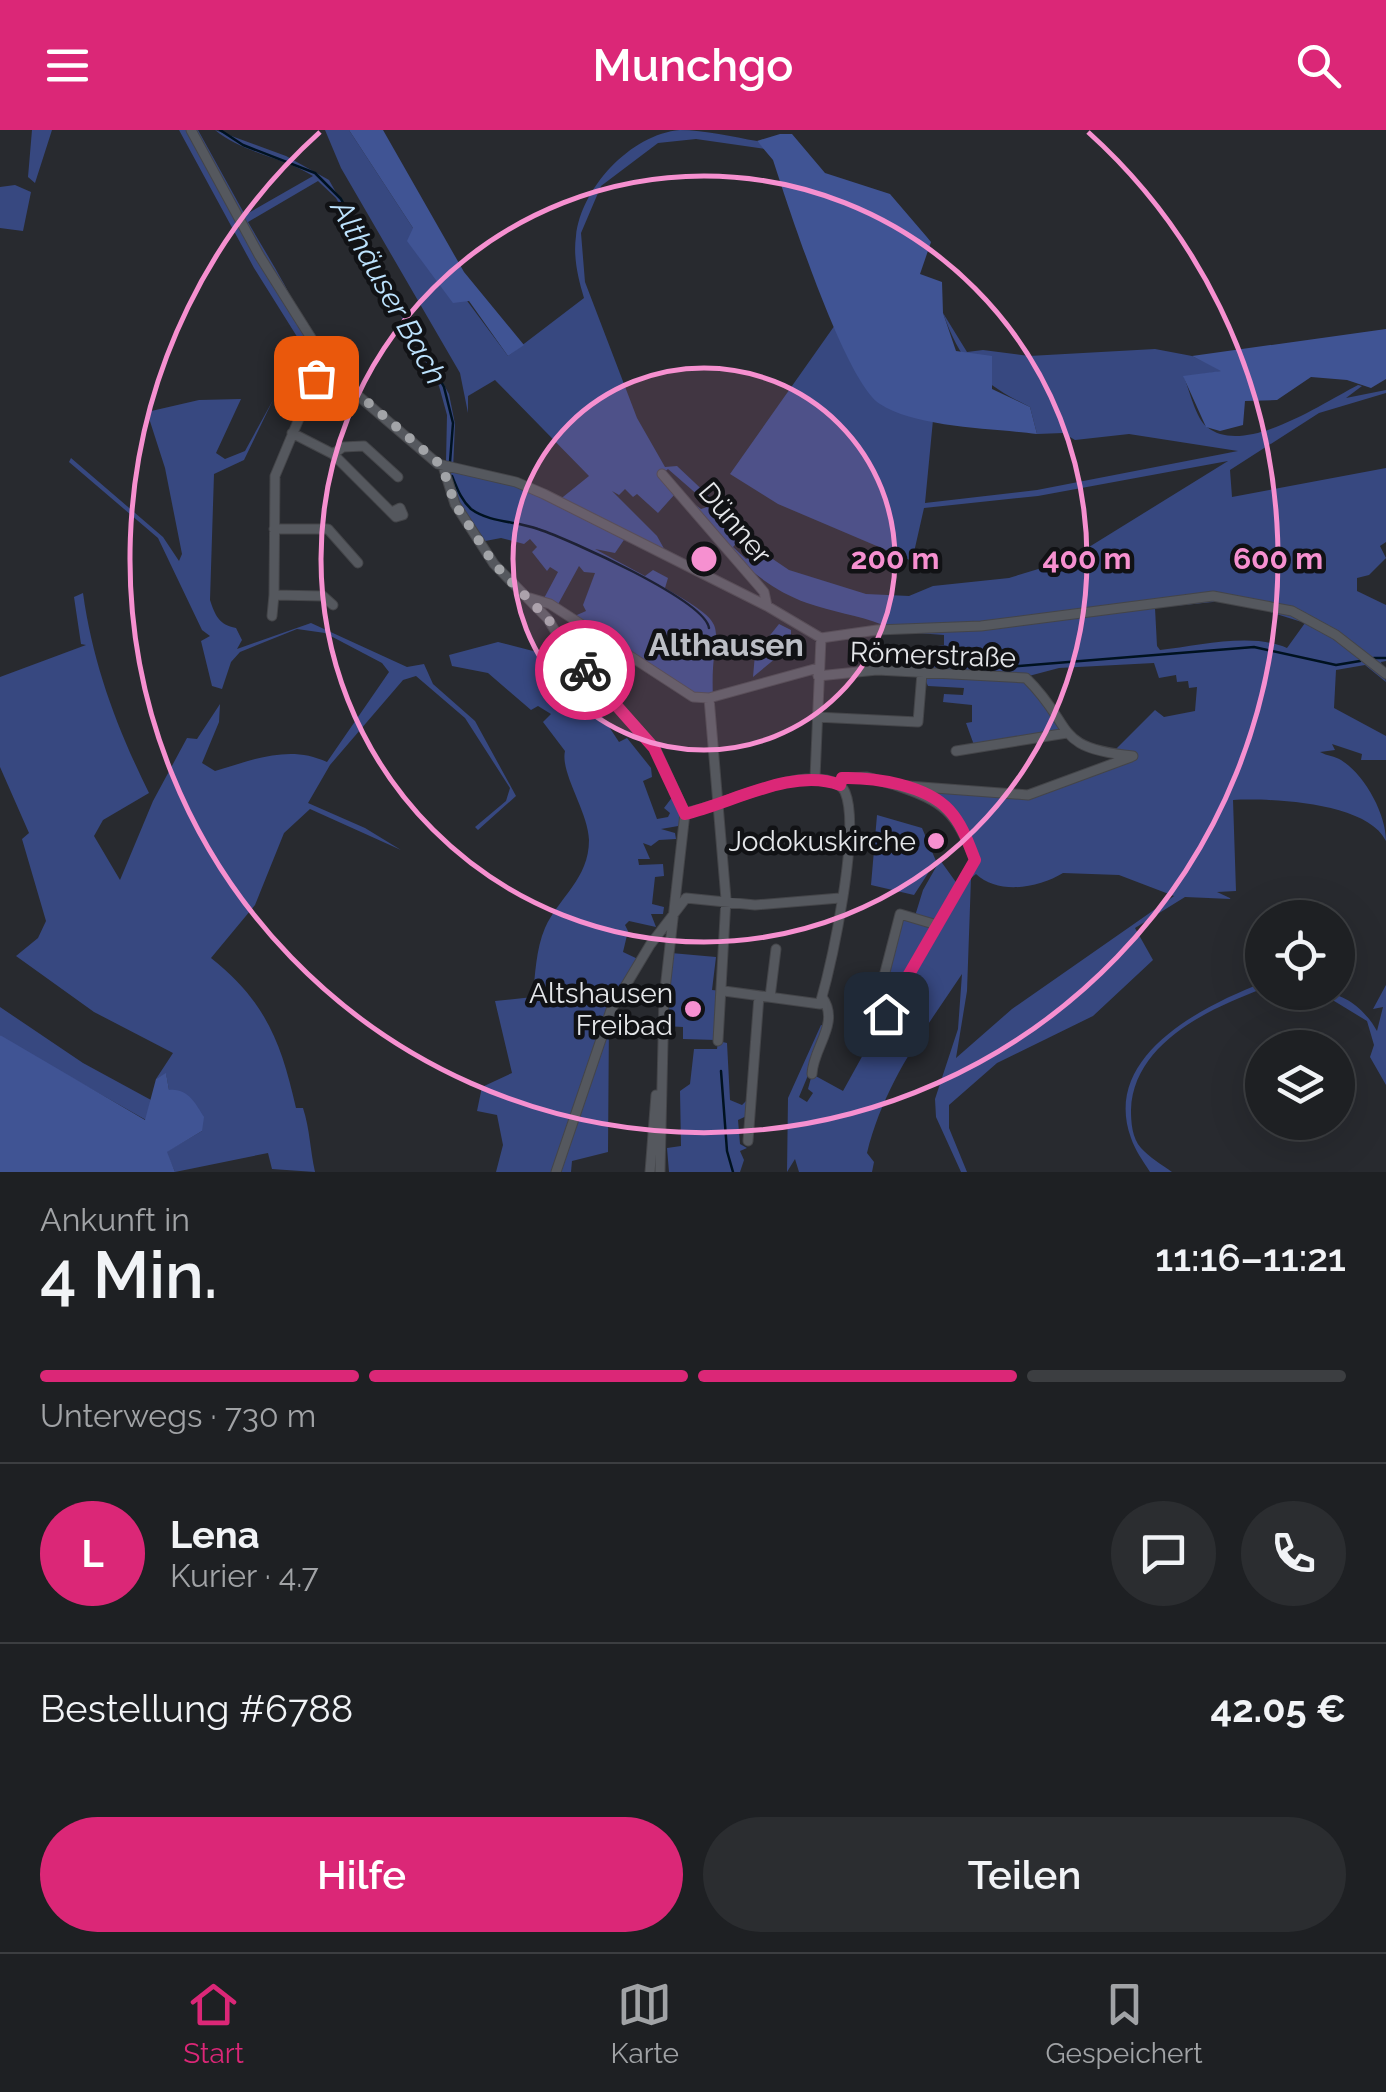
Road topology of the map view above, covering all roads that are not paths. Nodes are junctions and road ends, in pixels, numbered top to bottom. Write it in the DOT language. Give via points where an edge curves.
graph roads {
  1 [pos="192,130"];
  2 [pos="329,369"];
  3 [pos="292,433"];
  4 [pos="333,454"];
  5 [pos="442,466"];
  6 [pos="662,474"];
  7 [pos="398,477"];
  8 [pos="394,511"];
  9 [pos="274,529"];
  10 [pos="358,563"];
  11 [pos="274,595"];
  12 [pos="527,597"];
  13 [pos="332,605"];
  14 [pos="767,606"];
  15 [pos="272,616"];
  16 [pos="820,638"];
  17 [pos="818,672"];
  18 [pos="922,673"];
  19 [pos="1386,674"];
  20 [pos="708,698"];
  21 [pos="816,718"];
  22 [pos="1067,733"];
  23 [pos="956,751"];
  24 [pos="815,778"];
  25 [pos="840,785"];
  26 [pos="895,785"];
  27 [pos="721,806"];
  28 [pos="685,814"];
  29 [pos="840,898"];
  30 [pos="726,899"];
  31 [pos="670,924"];
  32 [pos="937,926"];
  33 [pos="776,949"];
  34 [pos="724,991"];
  35 [pos="764,997"];
  36 [pos="821,1001"];
  37 [pos="718,1042"];
  38 [pos="812,1074"];
  39 [pos="660,1075"];
  40 [pos="748,1141"];
  41 [pos="556,1172"];
  42 [pos="650,1172"];
  43 [pos="660,1172"];
  1 -- 2 [label="street"];
  2 -- 3 [label="street"];
  2 -- 5 [label="street"];
  3 -- 4 [label="street"];
  3 -- 9 [label="street" via="275,476"];
  4 -- 7 [label="street" via="364,446"];
  4 -- 8 [label="street"];
  5 -- 12 [label="street" via="462,516 509,584"];
  5 -- 14 [label="street" via="528,487"];
  6 -- 14 [label="street, Dünner" via="764,592"];
  9 -- 10 [label="street" via="328,529"];
  9 -- 11 [label="street"];
  11 -- 13 [label="street" via="323,596"];
  11 -- 15 [label="street"];
  12 -- 20 [label="street" via="550,604 680,692"];
  12 -- 28 [label="street" via="654,748"];
  14 -- 16 [label="street"];
  16 -- 17 [label="street"];
  16 -- 19 [label="street" via="981,626 1213,596 1292,612 1336,635"];
  17 -- 18 [label="street, Römerstraße"];
  17 -- 20 [label="street, Römerstraße"];
  17 -- 21 [label="street"];
  18 -- 21 [label="street" via="918,722"];
  18 -- 22 [label="street, Römerstraße" via="1026,678"];
  20 -- 27 [label="street"];
  21 -- 24 [label="street"];
  22 -- 23 [label="street"];
  22 -- 26 [label="street, Römerstraße" via="1090,750 1133,756 1028,796"];
  24 -- 25 [label="street"];
  24 -- 27 [label="street"];
  25 -- 26 [label="street" via="842,778 866,776"];
  25 -- 29 [label="street" via="849,835"];
  26 -- 32 [label="street" via="947,806 975,860"];
  27 -- 28 [label="street"];
  27 -- 30 [label="street"];
  28 -- 31 [label="street"];
  29 -- 30 [label="street" via="756,905"];
  29 -- 36 [label="street"];
  30 -- 31 [label="street" via="686,898"];
  30 -- 34 [label="street"];
  31 -- 39 [label="street"];
  31 -- 41 [label="street" via="623,986 598,1038"];
  32 -- 32 [label="street" via="900,914 873,1007 886,1014"];
  33 -- 35 [label="street"];
  34 -- 35 [label="street"];
  34 -- 37 [label="street"];
  35 -- 36 [label="street"];
  35 -- 40 [label="street"];
  36 -- 38 [label="street" via="828,1027"];
  39 -- 42 [label="street"];
  39 -- 43 [label="street"];
}
